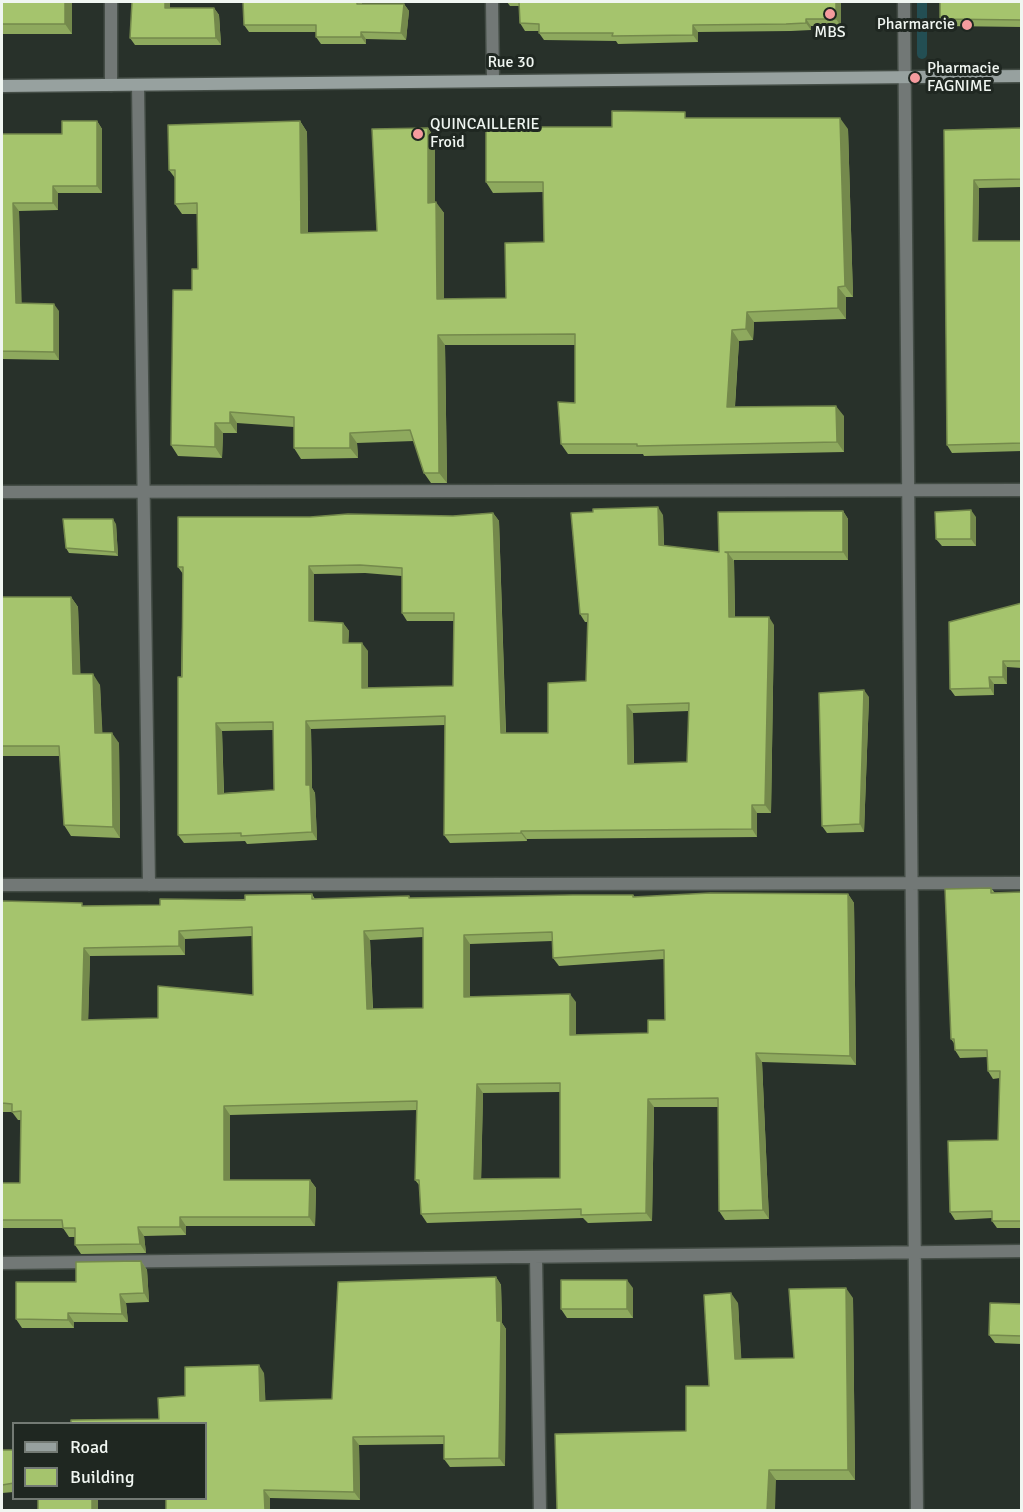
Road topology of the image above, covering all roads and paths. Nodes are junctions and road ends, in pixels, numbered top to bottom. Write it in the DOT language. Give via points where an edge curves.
graph roads {
  1 [pos="111,2"];
  2 [pos="492,2"];
  3 [pos="904,2"];
  4 [pos="1022,76"];
  5 [pos="904,77"];
  6 [pos="493,80"];
  7 [pos="111,85"];
  8 [pos="138,85"];
  9 [pos="2,86"];
  10 [pos="908,490"];
  11 [pos="1022,490"];
  12 [pos="2,492"];
  13 [pos="144,492"];
  14 [pos="911,883"];
  15 [pos="1022,883"];
  16 [pos="2,885"];
  17 [pos="149,885"];
  18 [pos="1022,1251"];
  19 [pos="915,1252"];
  20 [pos="536,1257"];
  21 [pos="2,1263"];
  22 [pos="540,1510"];
  23 [pos="917,1510"];
  1 -- 7 [label="street"];
  2 -- 6 [label="street"];
  3 -- 5 [label="street"];
  4 -- 5 [label="main road, Rue 30"];
  5 -- 6 [label="main road, Rue 30"];
  5 -- 10 [label="street"];
  6 -- 8 [label="main road, Rue 30"];
  7 -- 8 [label="main road, Rue 30"];
  7 -- 9 [label="main road, Rue 30"];
  8 -- 13 [label="street"];
  10 -- 11 [label="street"];
  10 -- 13 [label="street"];
  10 -- 14 [label="street"];
  12 -- 13 [label="street"];
  13 -- 17 [label="street"];
  14 -- 15 [label="street"];
  14 -- 17 [label="street"];
  14 -- 19 [label="street"];
  16 -- 17 [label="street"];
  18 -- 19 [label="street"];
  19 -- 20 [label="street"];
  19 -- 23 [label="street"];
  20 -- 21 [label="street"];
  20 -- 22 [label="street"];
}
